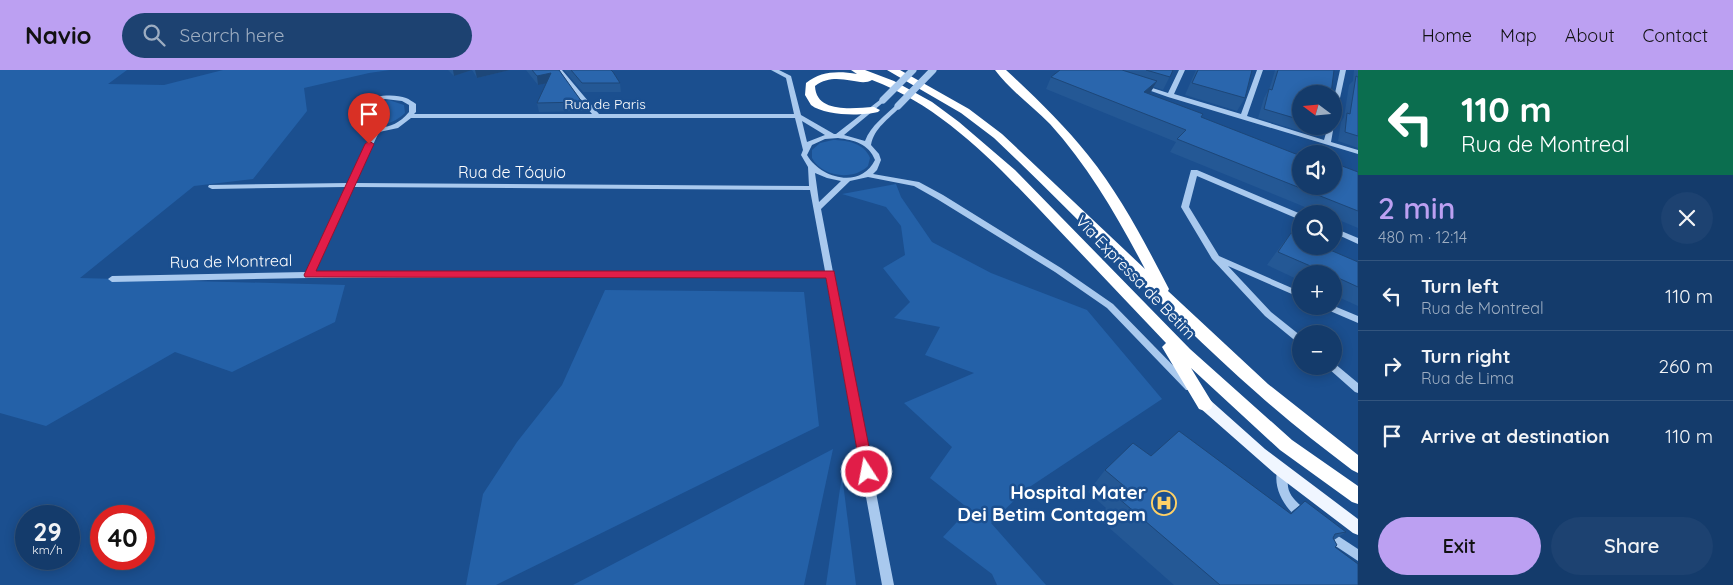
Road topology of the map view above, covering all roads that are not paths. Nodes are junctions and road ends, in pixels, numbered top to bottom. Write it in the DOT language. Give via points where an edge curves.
graph roads {
  1 [pos="559,70"];
  2 [pos="774,70"];
  3 [pos="856,70"];
  4 [pos="913,70"];
  5 [pos="933,70"];
  6 [pos="1000,70"];
  7 [pos="1182,70"];
  8 [pos="1260,70"];
  9 [pos="1342,70"];
  10 [pos="892,73"];
  11 [pos="1136,85"];
  12 [pos="1339,85"];
  13 [pos="1170,96"];
  14 [pos="884,100"];
  15 [pos="874,110"];
  16 [pos="411,116"];
  17 [pos="597,116"];
  18 [pos="798,116"];
  19 [pos="1243,117"];
  20 [pos="376,130"];
  21 [pos="1329,135"];
  22 [pos="835,136"];
  23 [pos="1327,142"];
  24 [pos="868,145"];
  25 [pos="806,149"];
  26 [pos="1358,152"];
  27 [pos="811,168"];
  28 [pos="867,175"];
  29 [pos="848,179"];
  30 [pos="350,185"];
  31 [pos="212,187"];
  32 [pos="813,188"];
  33 [pos="818,208"];
  34 [pos="1292,213"];
  35 [pos="1342,234"];
  36 [pos="1358,241"];
  37 [pos="1215,257"];
  38 [pos="830,274"];
  39 [pos="309,275"];
  40 [pos="112,279"];
  41 [pos="1292,291"];
  42 [pos="1168,302"];
  43 [pos="1342,313"];
  44 [pos="1358,320"];
  45 [pos="1159,329"];
  46 [pos="1292,334"];
  47 [pos="1342,373"];
  48 [pos="1342,375"];
  49 [pos="1358,383"];
  50 [pos="1358,389"];
  51 [pos="1205,404"];
  52 [pos="1334,448"];
  53 [pos="1358,460"];
  54 [pos="1358,465"];
  55 [pos="1282,472"];
  56 [pos="1358,496"];
  57 [pos="1358,528"];
  58 [pos="1358,556"];
  59 [pos="888,585"];
  1 -- 17 [label="street"];
  2 -- 18 [label="street" via="789,77"];
  3 -- 10 [label="highway"];
  4 -- 14 [label="street, bridge"];
  5 -- 24 [label="street, bridge" via="872,132"];
  6 -- 42 [label="highway" via="1054,122 1085,159 1126,220"];
  7 -- 13 [label="street"];
  8 -- 19 [label="street"];
  9 -- 12 [label="street"];
  10 -- 15 [label="highway" via="835,74 823,76 810,85 811,97 827,108 851,112"];
  10 -- 42 [label="highway, Via Expressa de Betim" via="965,111 998,136"];
  10 -- 45 [label="highway, Via Expressa de Betim" via="1011,173"];
  11 -- 13 [label="street"];
  13 -- 19 [label="street"];
  14 -- 15 [label="street"];
  15 -- 22 [label="street"];
  16 -- 17 [label="street, Rua de Paris"];
  16 -- 20 [label="street" via="397,126"];
  16 -- 20 [label="street" via="414,106 403,98 385,97 366,102 354,112 353,122"];
  17 -- 18 [label="street, Rua de Paris"];
  18 -- 22 [label="street"];
  18 -- 25 [label="street"];
  19 -- 23 [label="street"];
  20 -- 30 [label="street"];
  21 -- 23 [label="street"];
  22 -- 24 [label="street"];
  22 -- 25 [label="street" via="816,140"];
  23 -- 26 [label="street"];
  24 -- 28 [label="street" via="878,160"];
  25 -- 27 [label="street" via="804,155"];
  27 -- 29 [label="street" via="828,176"];
  27 -- 32 [label="street"];
  28 -- 29 [label="street"];
  28 -- 51 [label="street" via="916,184 1058,270 1110,306"];
  29 -- 33 [label="street"];
  30 -- 31 [label="street, Rua de Tóquio"];
  30 -- 32 [label="street, Rua de Tóquio"];
  30 -- 39 [label="street"];
  32 -- 33 [label="street"];
  33 -- 38 [label="street"];
  34 -- 37 [label="street" via="1194,172 1185,207"];
  35 -- 36 [label="street"];
  37 -- 41 [label="street"];
  37 -- 46 [label="street" via="1268,314"];
  38 -- 39 [label="street, Rua de Montreal"];
  38 -- 59 [label="street"];
  39 -- 40 [label="street, Rua de Montreal"];
  42 -- 52 [label="highway, Via Expressa de Betim" via="1244,373"];
  43 -- 44 [label="street"];
  45 -- 51 [label="highway"];
  45 -- 56 [label="highway, Via Expressa de Betim" via="1286,445"];
  47 -- 49 [label="street"];
  48 -- 50 [label="street"];
  51 -- 55 [label="main road" via="1239,438"];
  52 -- 53 [label="main road"];
  52 -- 54 [label="highway, Via Expressa de Betim"];
  55 -- 57 [label="main road"];
  55 -- 58 [label="street" via="1282,488 1300,513"];
}
